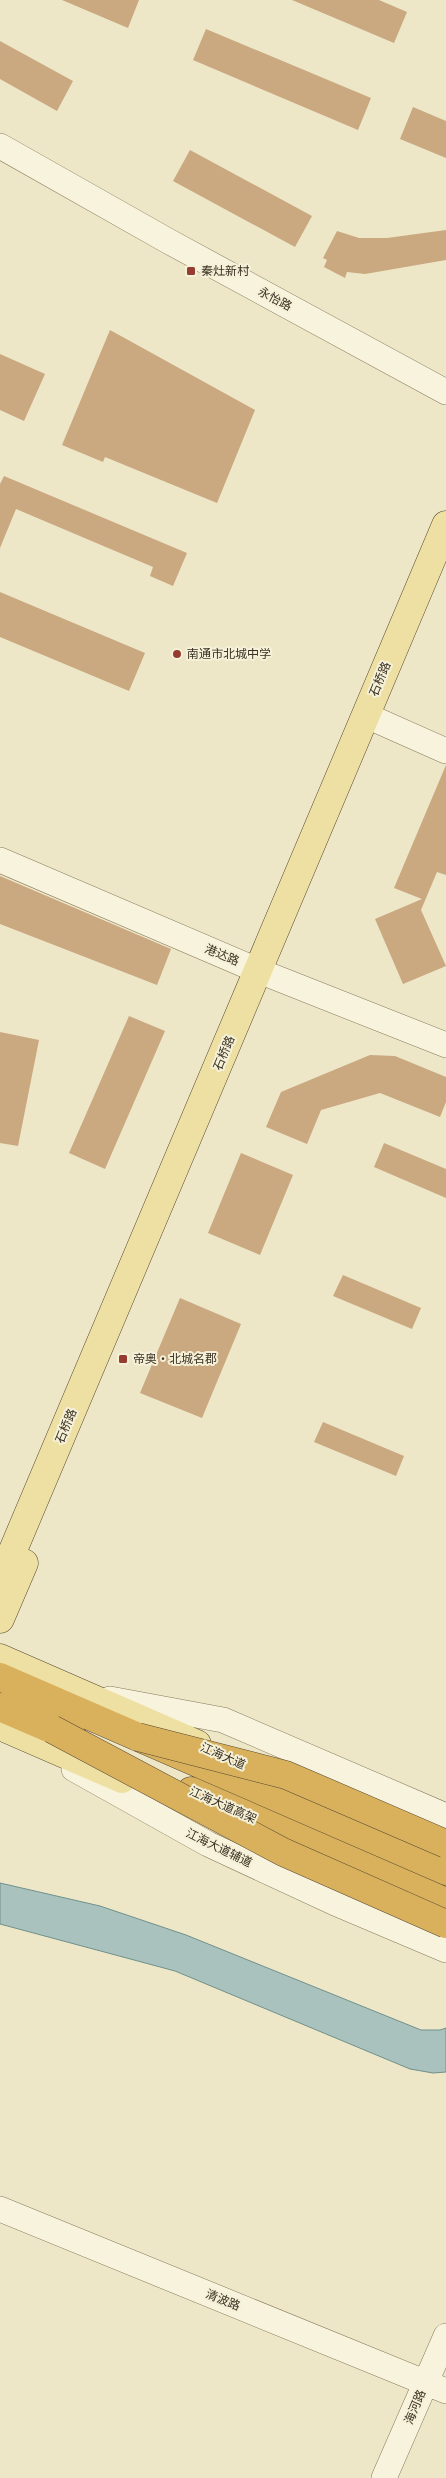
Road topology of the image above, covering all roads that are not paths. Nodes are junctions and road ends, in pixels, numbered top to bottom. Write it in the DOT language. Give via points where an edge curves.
graph roads {
  1 [pos="0,146"];
  2 [pos="446,392"];
  3 [pos="446,525"];
  4 [pos="446,564"];
  5 [pos="372,718"];
  6 [pos="446,751"];
  7 [pos="0,860"];
  8 [pos="265,974"];
  9 [pos="446,1045"];
  10 [pos="0,1581"];
  11 [pos="0,1619"];
  12 [pos="0,1658"];
  13 [pos="0,1677"];
  14 [pos="83,1694"];
  15 [pos="1,1720"];
  16 [pos="52,1729"];
  17 [pos="138,1737"];
  18 [pos="446,1816"];
  19 [pos="446,1844"];
  20 [pos="446,1854"];
  21 [pos="446,1871"];
  22 [pos="446,1902"];
  23 [pos="446,1920"];
  24 [pos="446,1924"];
  25 [pos="446,1950"];
  26 [pos="0,2209"];
  27 [pos="446,2336"];
  28 [pos="436,2386"];
  29 [pos="384,2478"];
  1 -- 2 [label="street, 永怡路"];
  3 -- 5 [label="main road, 石桥路"];
  4 -- 5 [label="main road, 石桥路"];
  5 -- 6 [label="street"];
  5 -- 8 [label="main road, 石桥路"];
  7 -- 8 [label="street, 港达路"];
  8 -- 9 [label="street, 港达路"];
  8 -- 10 [label="main road, 石桥路"];
  8 -- 11 [label="main road, 石桥路" via="142,1287"];
  12 -- 14 [label="main road, 江海大道"];
  13 -- 17 [label="highway"];
  14 -- 18 [label="street" via="223,1720"];
  14 -- 20 [label="main road, 江海大道"];
  15 -- 16 [label="highway, 江海大道高架"];
  15 -- 23 [label="main road"];
  15 -- 25 [label="street, 江海大道辅道" via="208,1844"];
  16 -- 22 [label="highway, 江海大道高架, bridge"];
  16 -- 24 [label="highway, bridge" via="283,1852"];
  17 -- 19 [label="highway, bridge" via="286,1775"];
  17 -- 21 [label="highway, bridge"];
  26 -- 28 [label="street, 清波路"];
  27 -- 28 [label="street, 海河路"];
  28 -- 29 [label="street, 海河路"];
}
